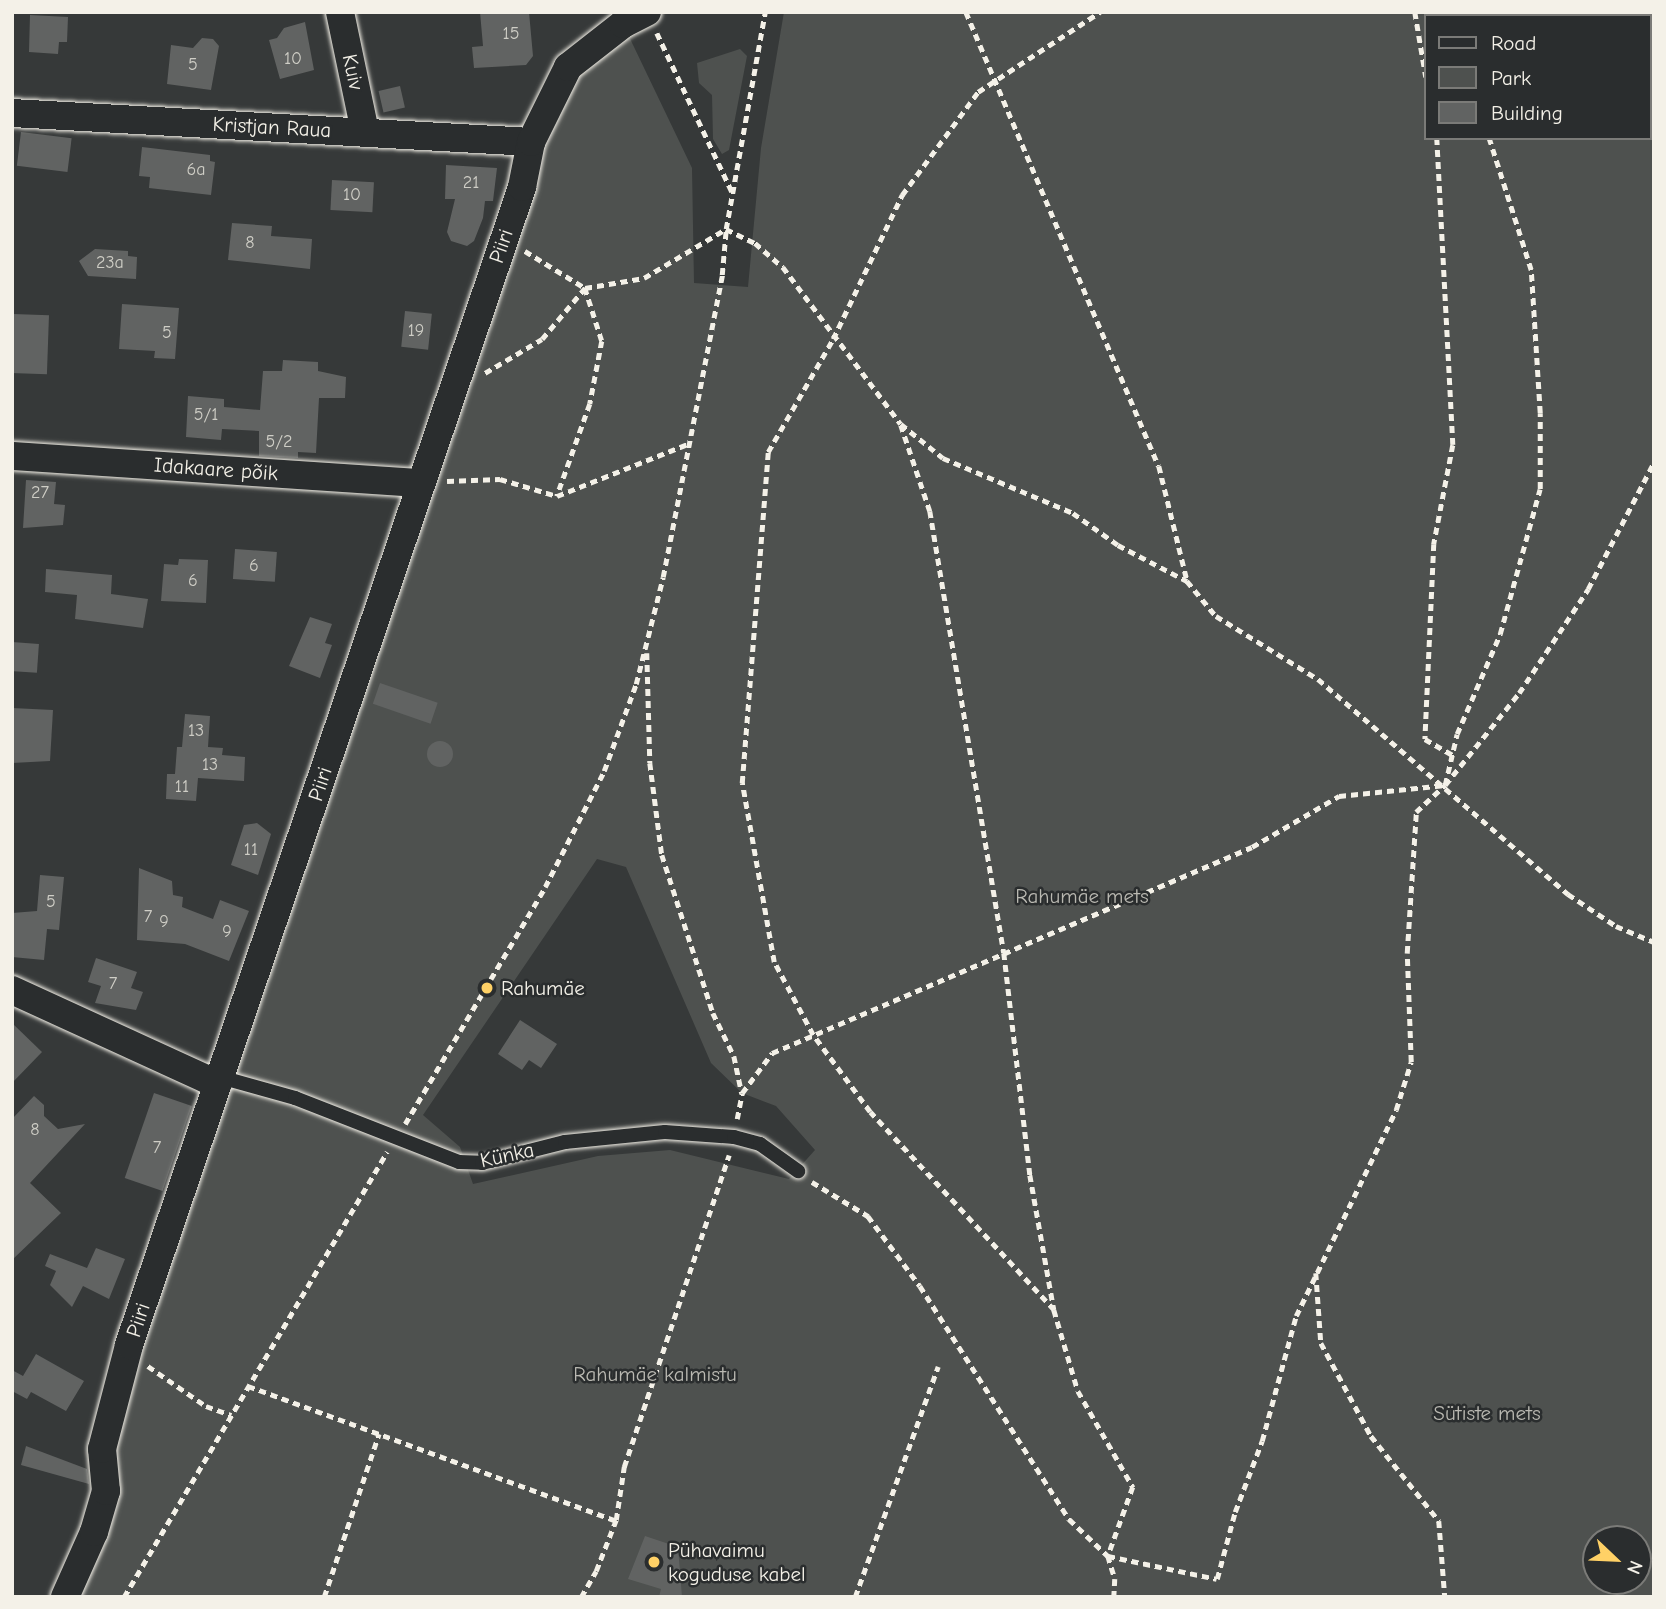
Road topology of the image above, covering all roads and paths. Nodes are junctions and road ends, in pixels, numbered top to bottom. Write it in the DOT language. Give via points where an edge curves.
graph roads {
  1 [pos="340,12"];
  2 [pos="765,12"];
  3 [pos="966,12"];
  4 [pos="1100,12"];
  5 [pos="1415,12"];
  6 [pos="645,14"];
  7 [pos="1424,65"];
  8 [pos="996,80"];
  9 [pos="12,113"];
  10 [pos="365,132"];
  11 [pos="1437,140"];
  12 [pos="1490,140"];
  13 [pos="531,142"];
  14 [pos="732,193"];
  15 [pos="726,229"];
  16 [pos="504,237"];
  17 [pos="584,288"];
  18 [pos="833,339"];
  19 [pos="450,394"];
  20 [pos="901,424"];
  21 [pos="689,444"];
  22 [pos="12,456"];
  23 [pos="1654,462"];
  24 [pos="419,482"];
  25 [pos="557,496"];
  26 [pos="1187,581"];
  27 [pos="646,648"];
  28 [pos="1453,755"];
  29 [pos="1445,785"];
  30 [pos="1654,942"];
  31 [pos="1004,953"];
  32 [pos="12,990"];
  33 [pos="813,1035"];
  34 [pos="219,1081"];
  35 [pos="742,1093"];
  36 [pos="734,1137"];
  37 [pos="394,1140"];
  38 [pos="798,1171"];
  39 [pos="1316,1272"];
  40 [pos="1054,1310"];
  41 [pos="127,1353"];
  42 [pos="938,1366"];
  43 [pos="248,1387"];
  44 [pos="231,1415"];
  45 [pos="379,1434"];
  46 [pos="616,1520"];
  47 [pos="1108,1556"];
  48 [pos="65,1597"];
  49 [pos="124,1597"];
  50 [pos="324,1597"];
  51 [pos="580,1597"];
  52 [pos="855,1597"];
  53 [pos="1114,1597"];
  54 [pos="1445,1597"];
  1 -- 10 [label="street, Kuiv"];
  2 -- 14 [label="path"];
  3 -- 8 [label="path"];
  4 -- 8 [label="path"];
  5 -- 7 [label="path"];
  6 -- 13 [label="street, Piiri" via="622,24 568,67"];
  6 -- 14 [label="path" via="665,43 707,148"];
  8 -- 18 [label="path" via="978,92 902,195"];
  8 -- 26 [label="path" via="1159,466"];
  9 -- 10 [label="street, Kristjan Raua"];
  10 -- 13 [label="street, Kristjan Raua"];
  11 -- 28 [label="path" via="1453,445 1434,544 1425,739"];
  12 -- 28 [label="path" via="1531,270 1540,489 1500,634"];
  13 -- 16 [label="street, Piiri"];
  14 -- 15 [label="path"];
  15 -- 17 [label="path" via="643,278"];
  15 -- 18 [label="path" via="755,243 783,267"];
  15 -- 21 [label="path" via="722,275"];
  16 -- 17 [label="path"];
  16 -- 19 [label="street, Piiri"];
  17 -- 19 [label="path" via="542,339"];
  17 -- 25 [label="path" via="602,341 590,404"];
  18 -- 20 [label="path"];
  18 -- 33 [label="path" via="768,452 742,783 774,961"];
  19 -- 24 [label="street, Piiri"];
  20 -- 26 [label="path" via="943,458 1073,513 1118,545"];
  20 -- 31 [label="path" via="930,511"];
  21 -- 25 [label="path"];
  21 -- 27 [label="path"];
  22 -- 24 [label="street, Idakaare põik"];
  23 -- 29 [label="path" via="1588,589 1520,693"];
  24 -- 25 [label="path" via="500,479"];
  24 -- 34 [label="street, Piiri"];
  26 -- 29 [label="path" via="1216,615 1318,679"];
  27 -- 35 [label="path" via="650,763 662,855 713,1013 734,1056"];
  27 -- 37 [label="path" via="604,771 545,887"];
  28 -- 29 [label="path"];
  29 -- 30 [label="path" via="1568,894 1616,926"];
  29 -- 31 [label="path" via="1339,796 1252,847"];
  29 -- 39 [label="path" via="1416,812 1407,953 1413,1008 1411,1062 1396,1110"];
  31 -- 33 [label="path"];
  31 -- 40 [label="path" via="1030,1175"];
  32 -- 34 [label="street, Künka"];
  33 -- 35 [label="path" via="772,1053"];
  33 -- 40 [label="path" via="870,1112"];
  34 -- 37 [label="lane, Künka" via="295,1098"];
  34 -- 41 [label="street, Piiri"];
  35 -- 36 [label="path"];
  36 -- 37 [label="lane, Künka" via="665,1132 565,1142 482,1163 458,1162"];
  36 -- 38 [label="lane, Künka" via="760,1144"];
  36 -- 46 [label="path" via="624,1468"];
  37 -- 43 [label="path"];
  38 -- 47 [label="path" via="868,1216 920,1286 1069,1519"];
  39 -- 47 [label="path" via="1296,1315 1262,1441 1217,1579"];
  39 -- 54 [label="path" via="1321,1343 1371,1436 1439,1521"];
  40 -- 47 [label="path" via="1078,1391 1133,1487"];
  41 -- 44 [label="path" via="206,1406"];
  41 -- 48 [label="street, Piiri" via="102,1449 106,1491 94,1532"];
  42 -- 52 [label="path"];
  43 -- 44 [label="path"];
  43 -- 45 [label="path"];
  44 -- 49 [label="path"];
  45 -- 46 [label="path"];
  45 -- 50 [label="path"];
  46 -- 51 [label="path"];
  47 -- 53 [label="path" via="1115,1579"];
}
